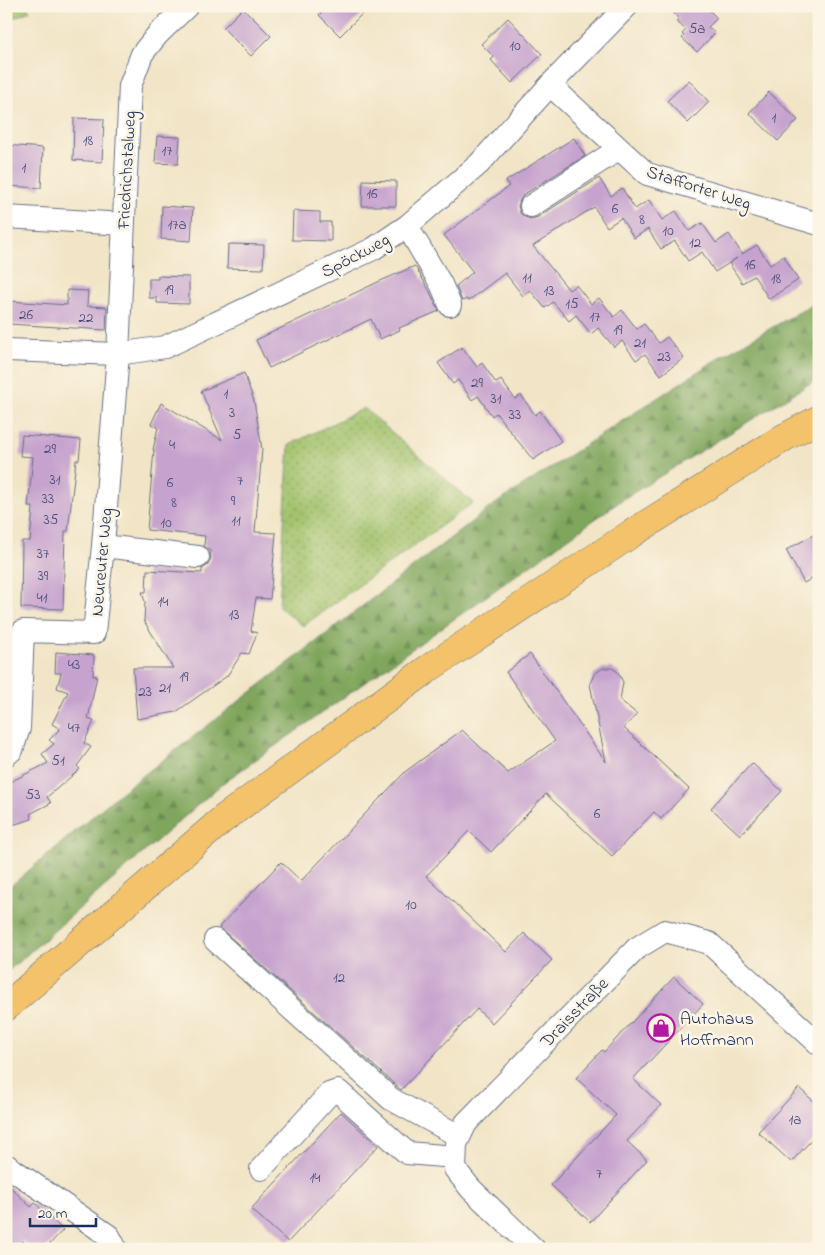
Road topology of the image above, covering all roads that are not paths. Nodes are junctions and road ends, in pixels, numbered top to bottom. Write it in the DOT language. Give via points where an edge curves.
graph roads {
  1 [pos="187,6"];
  2 [pos="627,6"];
  3 [pos="550,85"];
  4 [pos="619,149"];
  5 [pos="531,206"];
  6 [pos="6,217"];
  7 [pos="124,224"];
  8 [pos="819,224"];
  9 [pos="407,226"];
  10 [pos="450,306"];
  11 [pos="6,350"];
  12 [pos="118,354"];
  13 [pos="819,419"];
  14 [pos="103,546"];
  15 [pos="198,557"];
  16 [pos="6,755"];
  17 [pos="215,940"];
  18 [pos="6,1007"];
  19 [pos="819,1044"];
  20 [pos="457,1146"];
  21 [pos="6,1165"];
  22 [pos="261,1168"];
  23 [pos="116,1249"];
  24 [pos="534,1249"];
  1 -- 7 [label="street, Friedrichstalweg" via="142,54 130,86"];
  2 -- 3 [label="street, Spöckweg"];
  3 -- 4 [label="street, Stafforter Weg"];
  3 -- 9 [label="street, Spöckweg" via="479,164"];
  4 -- 5 [label="street"];
  4 -- 8 [label="street, Stafforter Weg" via="647,174"];
  6 -- 7 [label="street"];
  7 -- 12 [label="street, Friedrichstalweg"];
  9 -- 10 [label="street"];
  9 -- 12 [label="street, Spöckweg" via="373,250 165,347"];
  11 -- 12 [label="street, Spöckweg"];
  12 -- 14 [label="street, Neureuter Weg"];
  13 -- 18 [label="main road" via="631,534 429,668 224,819"];
  14 -- 15 [label="street"];
  14 -- 16 [label="street, Neureuter Weg" via="94,633 24,631 19,728 12,750"];
  17 -- 20 [label="street" via="391,1099"];
  19 -- 20 [label="street, Draisstraße" via="709,943 665,931 637,948 466,1123"];
  20 -- 22 [label="street" via="407,1153 338,1092 329,1094"];
  20 -- 24 [label="street" via="455,1168 471,1189"];
  21 -- 23 [label="street" via="109,1236"];
}
